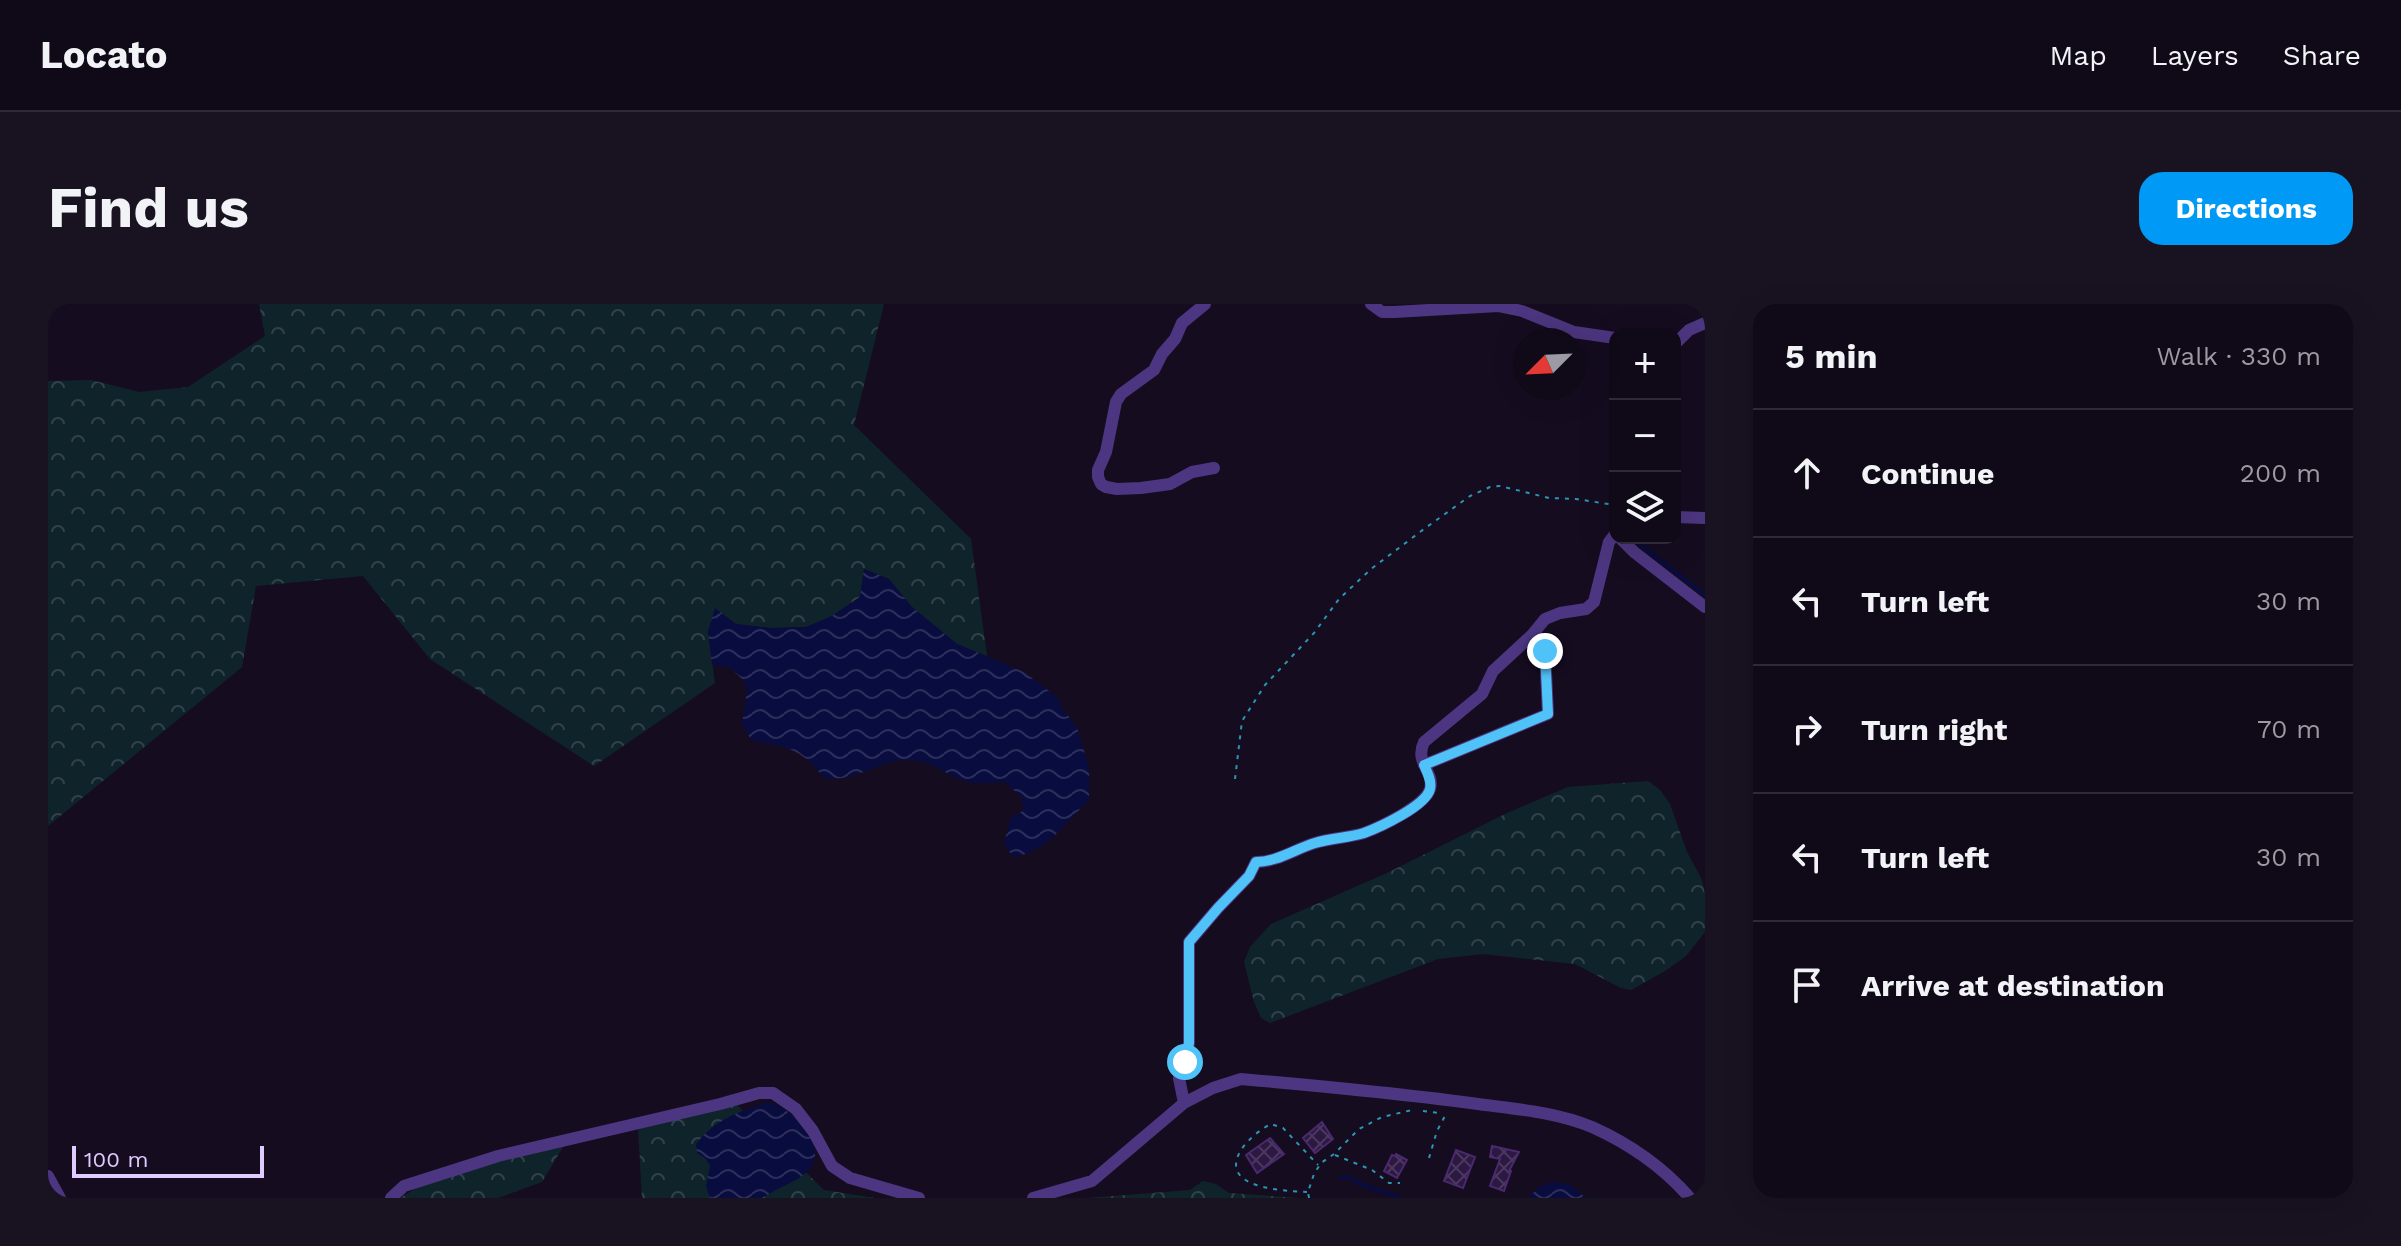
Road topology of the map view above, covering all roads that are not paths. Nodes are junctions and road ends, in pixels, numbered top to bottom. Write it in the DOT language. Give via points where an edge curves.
graph roads {
  1 [pos="1205,304"];
  2 [pos="1371,304"];
  3 [pos="1705,323"];
  4 [pos="1609,337"];
  5 [pos="1681,338"];
  6 [pos="1214,468"];
  7 [pos="1681,517"];
  8 [pos="1705,518"];
  9 [pos="1609,542"];
  10 [pos="1626,544"];
  11 [pos="1705,607"];
  12 [pos="1532,635"];
  13 [pos="1424,765"];
  14 [pos="1184,1103"];
  15 [pos="48,1176"];
  16 [pos="60,1198"];
  17 [pos="391,1198"];
  18 [pos="919,1198"];
  19 [pos="1033,1198"];
  20 [pos="1690,1198"];
  1 -- 6 [label="street" via="1182,323 1154,370 1116,402 1098,477 1106,487 1141,488 1165,486"];
  2 -- 4 [label="street" via="1382,312 1498,306 1574,332"];
  3 -- 5 [label="street"];
  7 -- 8 [label="street"];
  9 -- 12 [label="street" via="1594,602 1545,619"];
  10 -- 11 [label="street"];
  12 -- 13 [label="street" via="1493,671 1482,694 1424,742"];
  12 -- 13 [label="street" via="1545,651 1548,714"];
  13 -- 14 [label="street" via="1431,786 1422,802 1363,833 1256,862 1189,942 1189,1043 1179,1078"];
  14 -- 19 [label="street" via="1092,1181"];
  14 -- 20 [label="street" via="1241,1079 1532,1111 1591,1127 1627,1145 1661,1167"];
  15 -- 16 [label="street"];
  17 -- 18 [label="street" via="404,1186 498,1156 773,1093 796,1109 832,1166 850,1178"];
}
